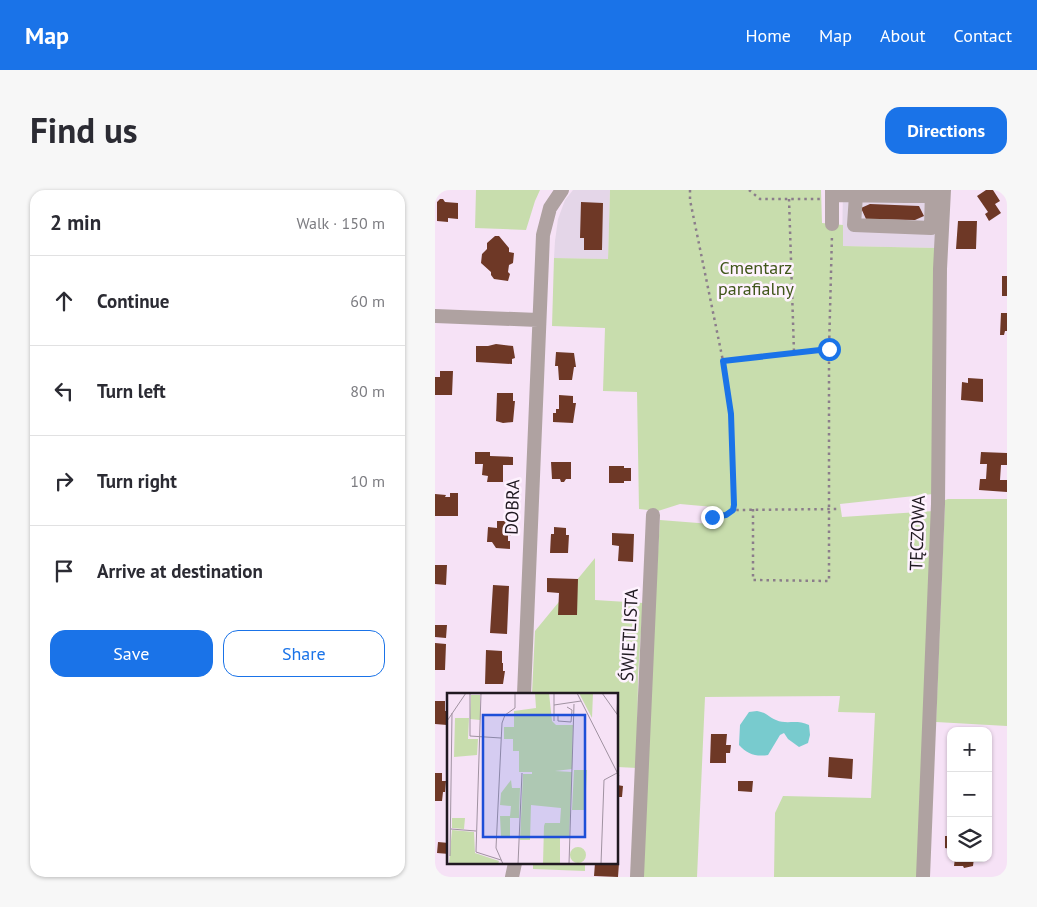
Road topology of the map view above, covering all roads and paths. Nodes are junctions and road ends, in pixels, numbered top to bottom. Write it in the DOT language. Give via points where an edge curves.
graph roads {
  1 [pos="562,190"];
  2 [pos="690,190"];
  3 [pos="749,190"];
  4 [pos="936,192"];
  5 [pos="906,193"];
  6 [pos="829,195"];
  7 [pos="856,195"];
  8 [pos="789,199"];
  9 [pos="832,224"];
  10 [pos="435,316"];
  11 [pos="538,320"];
  12 [pos="829,349"];
  13 [pos="794,352"];
  14 [pos="723,361"];
  15 [pos="753,509"];
  16 [pos="840,509"];
  17 [pos="733,510"];
  18 [pos="830,510"];
  19 [pos="653,515"];
  20 [pos="712,517"];
  21 [pos="524,693"];
  22 [pos="515,864"];
  23 [pos="512,877"];
  24 [pos="637,877"];
  25 [pos="923,877"];
  1 -- 11 [label="street, DOBRA" via="550,208 543,235"];
  2 -- 14 [label="path"];
  3 -- 8 [label="path" via="760,199"];
  4 -- 5 [label="street"];
  4 -- 7 [label="street" via="931,228 854,225"];
  4 -- 25 [label="street, TĘCZOWA" via="940,269 937,504"];
  5 -- 7 [label="street"];
  6 -- 7 [label="street"];
  6 -- 8 [label="path"];
  6 -- 9 [label="street"];
  8 -- 13 [label="path"];
  9 -- 12 [label="path"];
  10 -- 11 [label="street"];
  11 -- 21 [label="street, DOBRA"];
  12 -- 13 [label="path"];
  12 -- 18 [label="path"];
  13 -- 14 [label="path"];
  14 -- 17 [label="path" via="731,414"];
  15 -- 17 [label="path"];
  15 -- 18 [label="path"];
  15 -- 18 [label="path" via="753,580 829,581"];
  16 -- 18 [label="path"];
  17 -- 20 [label="path" via="726,515"];
  19 -- 24 [label="street, ŚWIETLISTA"];
  22 -- 23 [label="street"];
}
